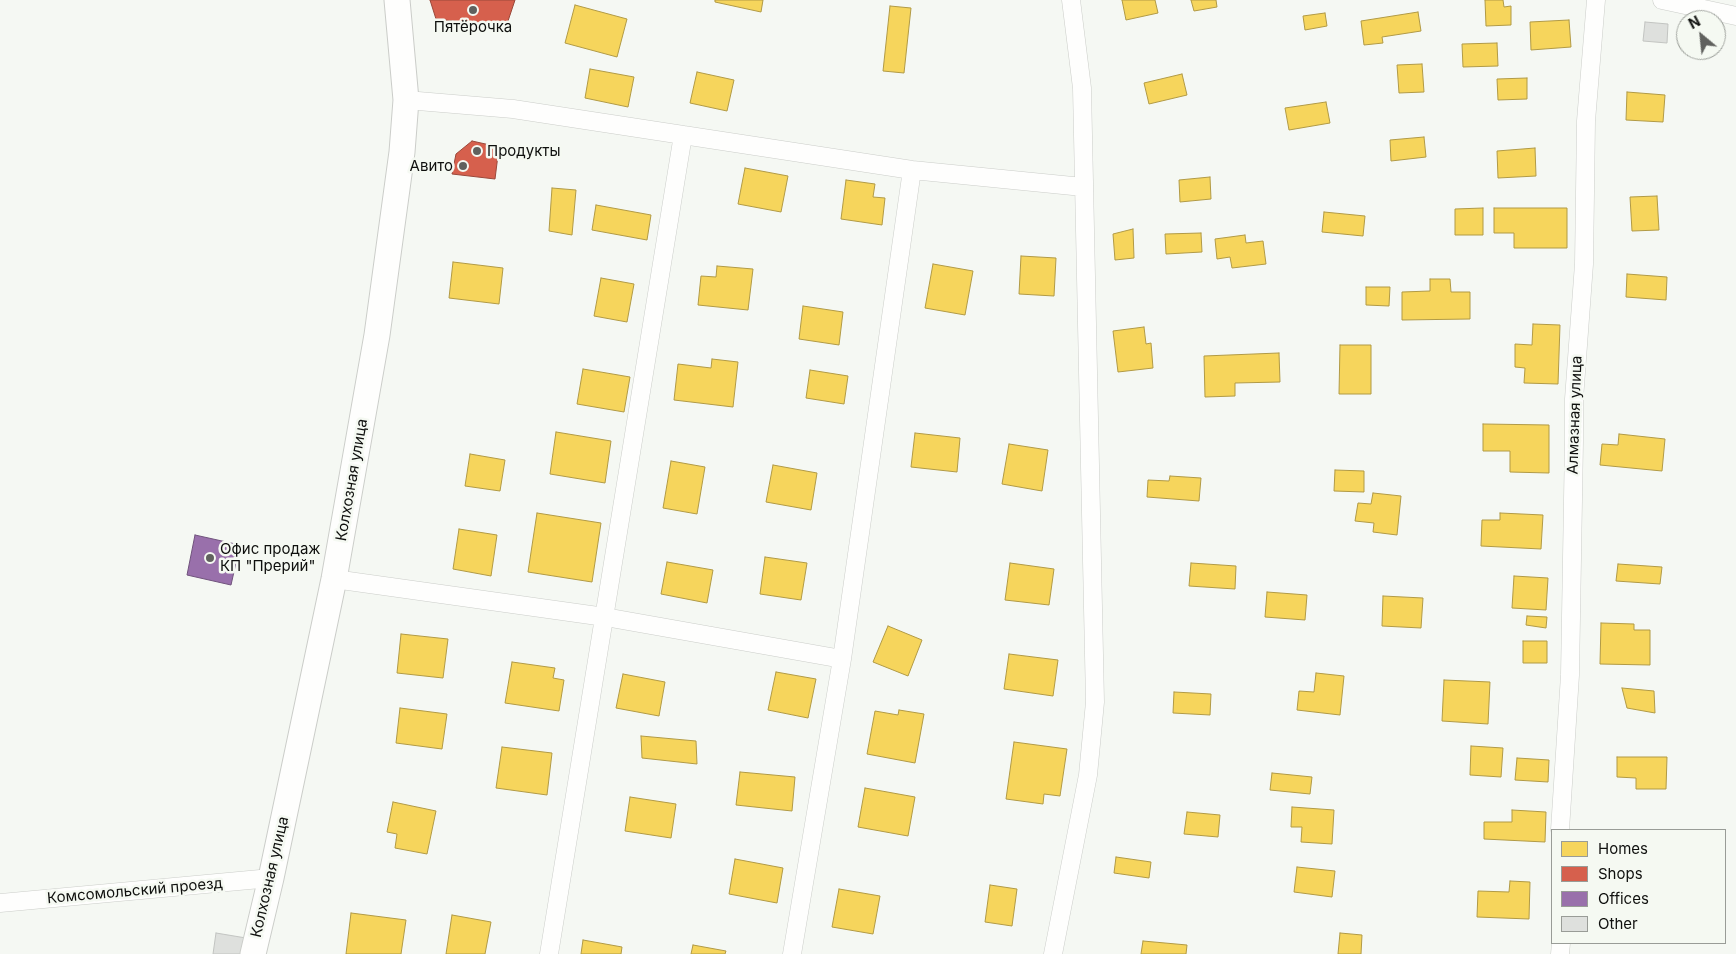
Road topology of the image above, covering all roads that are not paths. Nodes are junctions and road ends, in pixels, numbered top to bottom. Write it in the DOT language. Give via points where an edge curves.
graph roads {
  1 [pos="397,0"];
  2 [pos="1070,0"];
  3 [pos="1596,0"];
  4 [pos="1662,0"];
  5 [pos="1736,16"];
  6 [pos="406,100"];
  7 [pos="683,135"];
  8 [pos="912,170"];
  9 [pos="1083,187"];
  10 [pos="334,579"];
  11 [pos="605,617"];
  12 [pos="842,659"];
  13 [pos="1560,829"];
  14 [pos="271,878"];
  15 [pos="0,903"];
  16 [pos="252,954"];
  17 [pos="549,954"];
  18 [pos="792,954"];
  19 [pos="1053,954"];
  1 -- 6 [label="main road, Колхозная улица"];
  2 -- 9 [label="street" via="1082,88"];
  3 -- 13 [label="street, Алмазная улица" via="1586,121 1584,264 1574,399 1570,675"];
  4 -- 5 [label="street"];
  6 -- 7 [label="street" via="513,109"];
  6 -- 10 [label="main road, Колхозная улица" via="377,335"];
  7 -- 8 [label="street"];
  7 -- 11 [label="street"];
  8 -- 9 [label="street"];
  8 -- 12 [label="street"];
  9 -- 19 [label="street" via="1094,702 1088,775"];
  10 -- 11 [label="street"];
  10 -- 14 [label="main road, Колхозная улица"];
  11 -- 12 [label="street"];
  11 -- 17 [label="street"];
  12 -- 18 [label="street"];
  14 -- 15 [label="street, Комсомольский проезд"];
  14 -- 16 [label="main road, Колхозная улица"];
}
